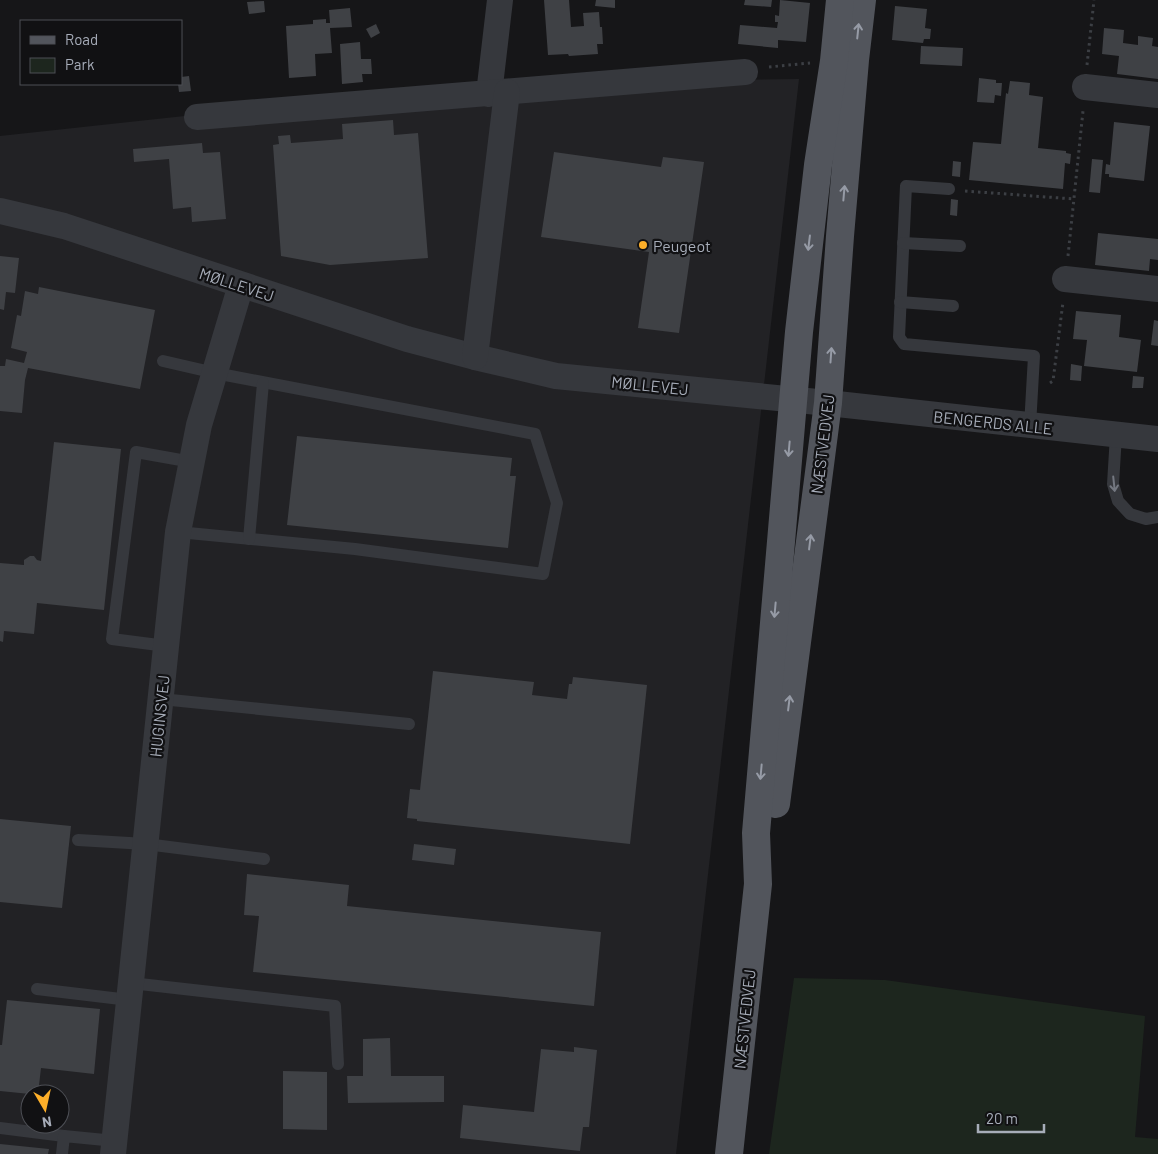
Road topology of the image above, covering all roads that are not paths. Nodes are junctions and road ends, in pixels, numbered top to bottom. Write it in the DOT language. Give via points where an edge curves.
graph roads {
  1 [pos="500,0"];
  2 [pos="840,0"];
  3 [pos="862,0"];
  4 [pos="745,72"];
  5 [pos="1085,87"];
  6 [pos="498,93"];
  7 [pos="1158,95"];
  8 [pos="197,118"];
  9 [pos="949,190"];
  10 [pos="0,211"];
  11 [pos="903,243"];
  12 [pos="960,246"];
  13 [pos="1065,279"];
  14 [pos="241,285"];
  15 [pos="1158,289"];
  16 [pos="900,302"];
  17 [pos="953,306"];
  18 [pos="474,357"];
  19 [pos="163,361"];
  20 [pos="215,373"];
  21 [pos="263,383"];
  22 [pos="793,400"];
  23 [pos="828,404"];
  24 [pos="1030,426"];
  25 [pos="1116,435"];
  26 [pos="1158,439"];
  27 [pos="192,462"];
  28 [pos="1158,517"];
  29 [pos="178,532"];
  30 [pos="249,539"];
  31 [pos="166,646"];
  32 [pos="161,699"];
  33 [pos="409,724"];
  34 [pos="78,840"];
  35 [pos="146,844"];
  36 [pos="264,859"];
  37 [pos="758,884"];
  38 [pos="37,989"];
  39 [pos="130,991"];
  40 [pos="338,1064"];
  41 [pos="0,1128"];
  42 [pos="64,1136"];
  43 [pos="114,1147"];
  44 [pos="62,1154"];
  45 [pos="730,1154"];
  1 -- 6 [label="street"];
  2 -- 22 [label="main road, NÆSTVEDVEJ, one-way" via="818,165"];
  23 -- 3 [label="main road, NÆSTVEDVEJ, one-way"];
  4 -- 6 [label="street"];
  5 -- 7 [label="street"];
  6 -- 8 [label="street"];
  6 -- 18 [label="street"];
  9 -- 11 [label="lane" via="906,186"];
  10 -- 14 [label="street, MØLLEVEJ" via="64,226"];
  11 -- 12 [label="lane"];
  11 -- 16 [label="lane"];
  13 -- 15 [label="street"];
  14 -- 18 [label="street, MØLLEVEJ" via="407,339"];
  14 -- 20 [label="street, HUGINSVEJ"];
  16 -- 17 [label="lane"];
  16 -- 24 [label="lane" via="899,337 904,344 1034,356"];
  18 -- 22 [label="street, MØLLEVEJ" via="556,376"];
  19 -- 20 [label="lane"];
  20 -- 21 [label="lane"];
  20 -- 27 [label="street, HUGINSVEJ"];
  21 -- 30 [label="lane"];
  21 -- 30 [label="lane" via="535,434 557,503 543,574 355,549"];
  22 -- 23 [label="street, MØLLEVEJ"];
  22 -- 37 [label="main road, NÆSTVEDVEJ, one-way" via="756,833"];
  23 -- 24 [label="street, BENGERDS ALLE"];
  37 -- 23 [label="main road, NÆSTVEDVEJ, one-way" via="772,833"];
  24 -- 25 [label="street, BENGERDS ALLE"];
  25 -- 26 [label="street, BENGERDS ALLE"];
  25 -- 28 [label="lane, one-way" via="1113,484 1118,501 1130,514 1146,519"];
  27 -- 29 [label="street, HUGINSVEJ"];
  27 -- 31 [label="lane" via="136,452 112,640"];
  29 -- 30 [label="lane"];
  29 -- 31 [label="street, HUGINSVEJ"];
  31 -- 32 [label="street, HUGINSVEJ"];
  32 -- 33 [label="lane"];
  32 -- 35 [label="street, HUGINSVEJ"];
  34 -- 35 [label="lane"];
  35 -- 36 [label="lane"];
  35 -- 39 [label="street, HUGINSVEJ"];
  37 -- 45 [label="main road, NÆSTVEDVEJ"];
  38 -- 39 [label="lane"];
  39 -- 40 [label="lane" via="336,1006"];
  39 -- 43 [label="street, HUGINSVEJ"];
  41 -- 42 [label="lane"];
  42 -- 43 [label="lane"];
  42 -- 44 [label="lane"];
}
